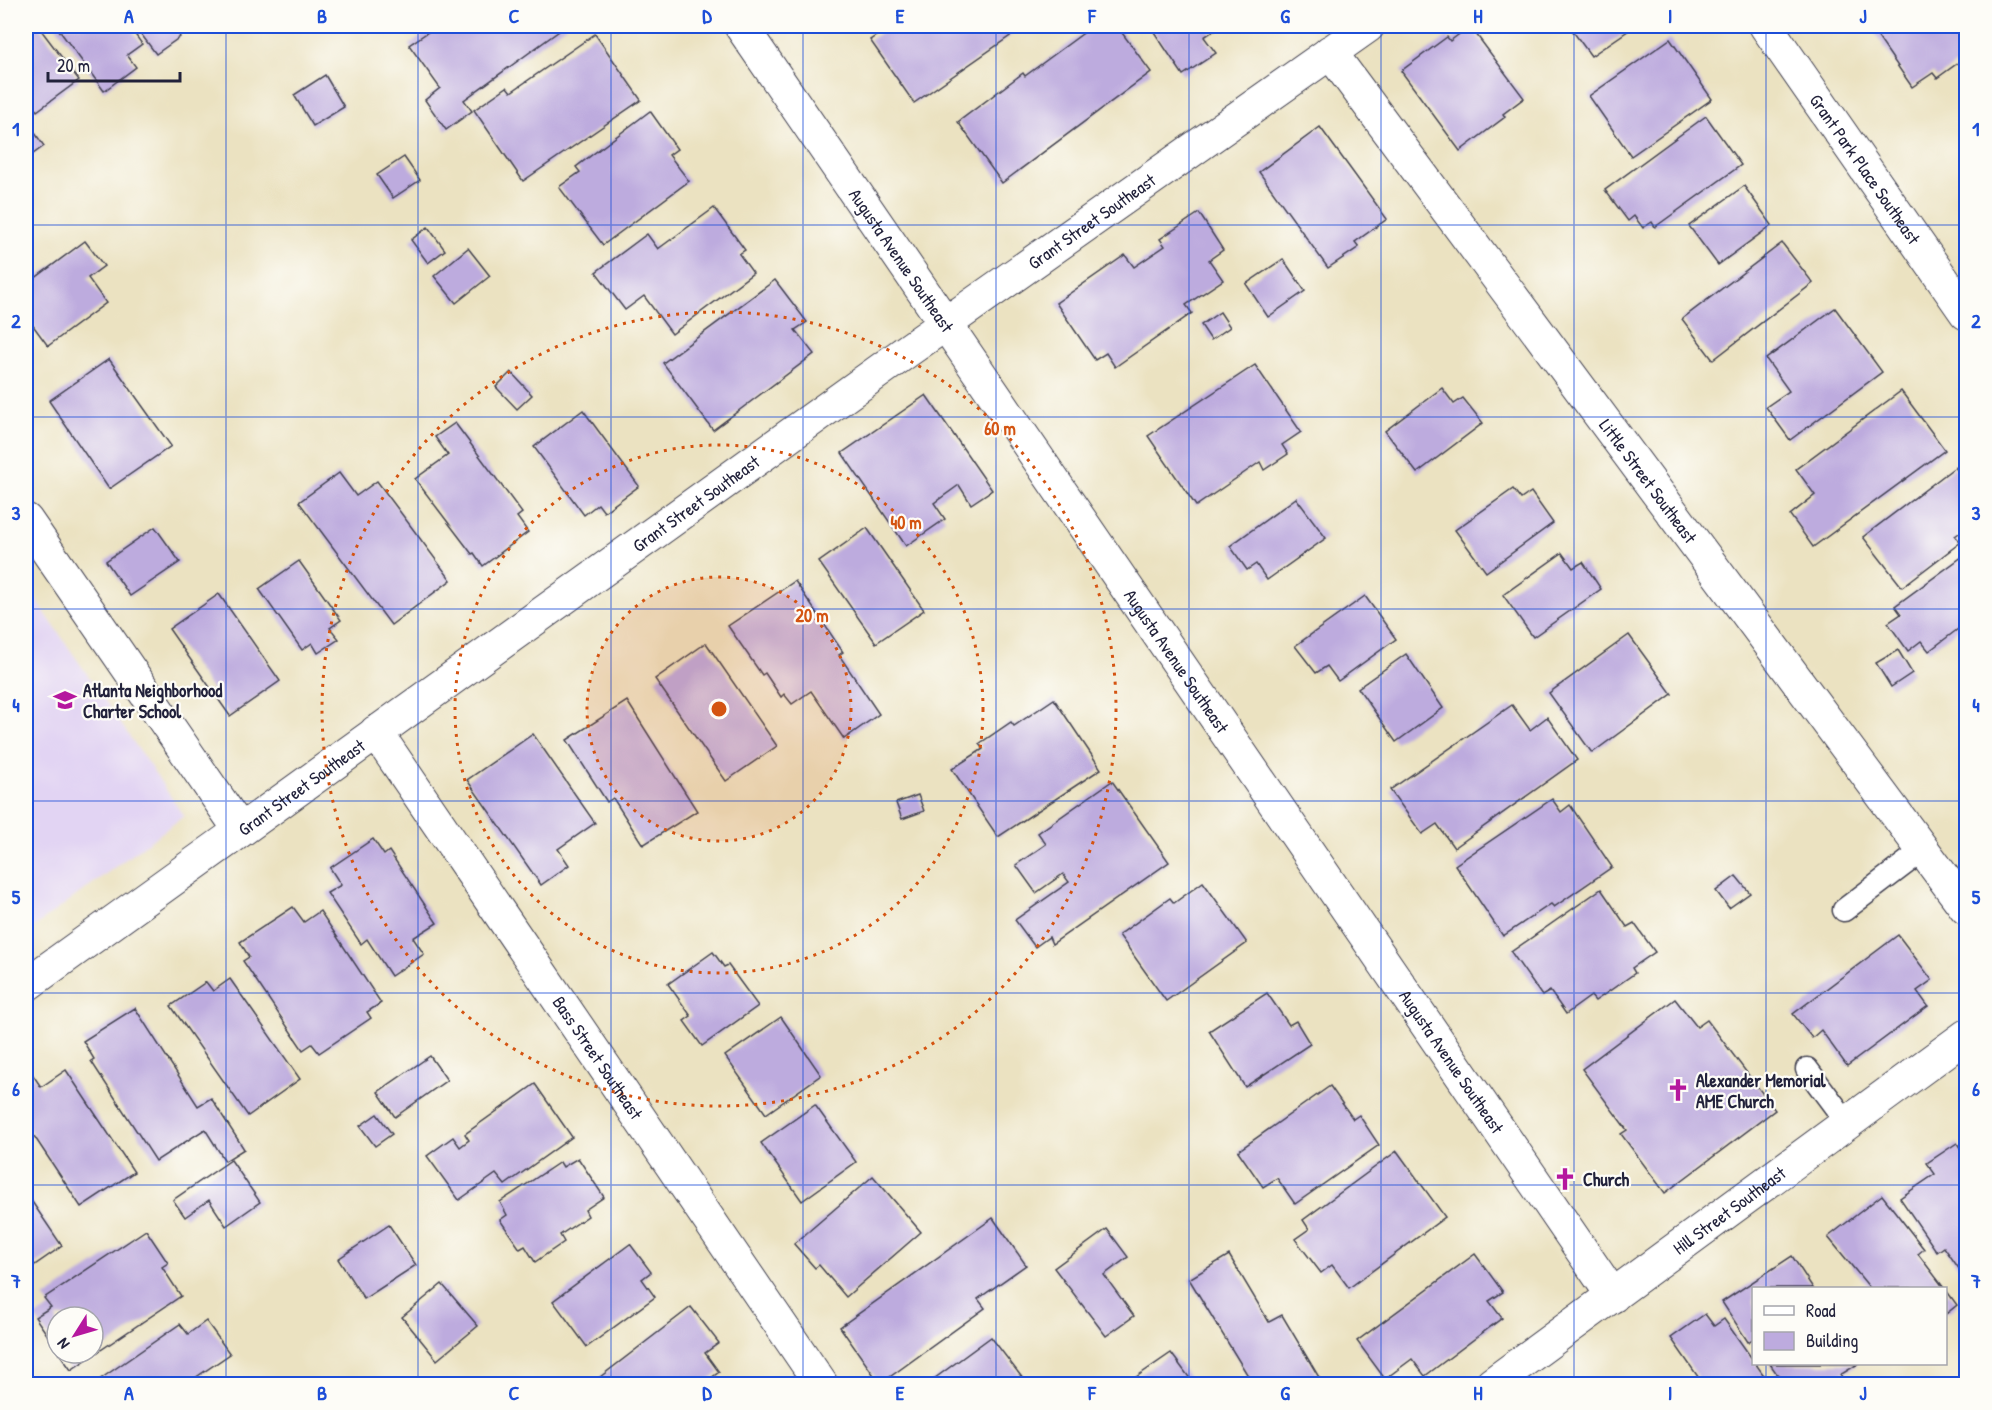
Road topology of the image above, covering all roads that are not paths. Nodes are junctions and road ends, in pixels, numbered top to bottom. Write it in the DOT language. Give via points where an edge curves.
graph roads {
  1 [pos="741,26"];
  2 [pos="1368,26"];
  3 [pos="1766,26"];
  4 [pos="1330,52"];
  5 [pos="1966,313"];
  6 [pos="946,324"];
  7 [pos="26,520"];
  8 [pos="376,732"];
  9 [pos="240,830"];
  10 [pos="1923,850"];
  11 [pos="1966,908"];
  12 [pos="1844,910"];
  13 [pos="26,985"];
  14 [pos="1966,1036"];
  15 [pos="1807,1069"];
  16 [pos="1848,1124"];
  17 [pos="1613,1296"];
  18 [pos="821,1384"];
  19 [pos="1492,1384"];
  1 -- 6 [label="street, Augusta Avenue Southeast"];
  2 -- 4 [label="street, Grant Street Southeast"];
  3 -- 5 [label="street, Grant Park Place Southeast"];
  4 -- 6 [label="street, Grant Street Southeast"];
  4 -- 10 [label="street, Little Street Southeast"];
  6 -- 8 [label="street, Grant Street Southeast"];
  6 -- 17 [label="street, Augusta Avenue Southeast"];
  7 -- 9 [label="street"];
  8 -- 9 [label="street, Grant Street Southeast"];
  8 -- 18 [label="street, Bass Street Southeast"];
  9 -- 13 [label="street, Grant Street Southeast"];
  10 -- 11 [label="street, Little Street Southeast"];
  10 -- 12 [label="lane"];
  14 -- 16 [label="street, Hill Street Southeast"];
  15 -- 16 [label="lane"];
  16 -- 17 [label="street, Hill Street Southeast"];
  17 -- 19 [label="street, Hill Street Southeast"];
}
